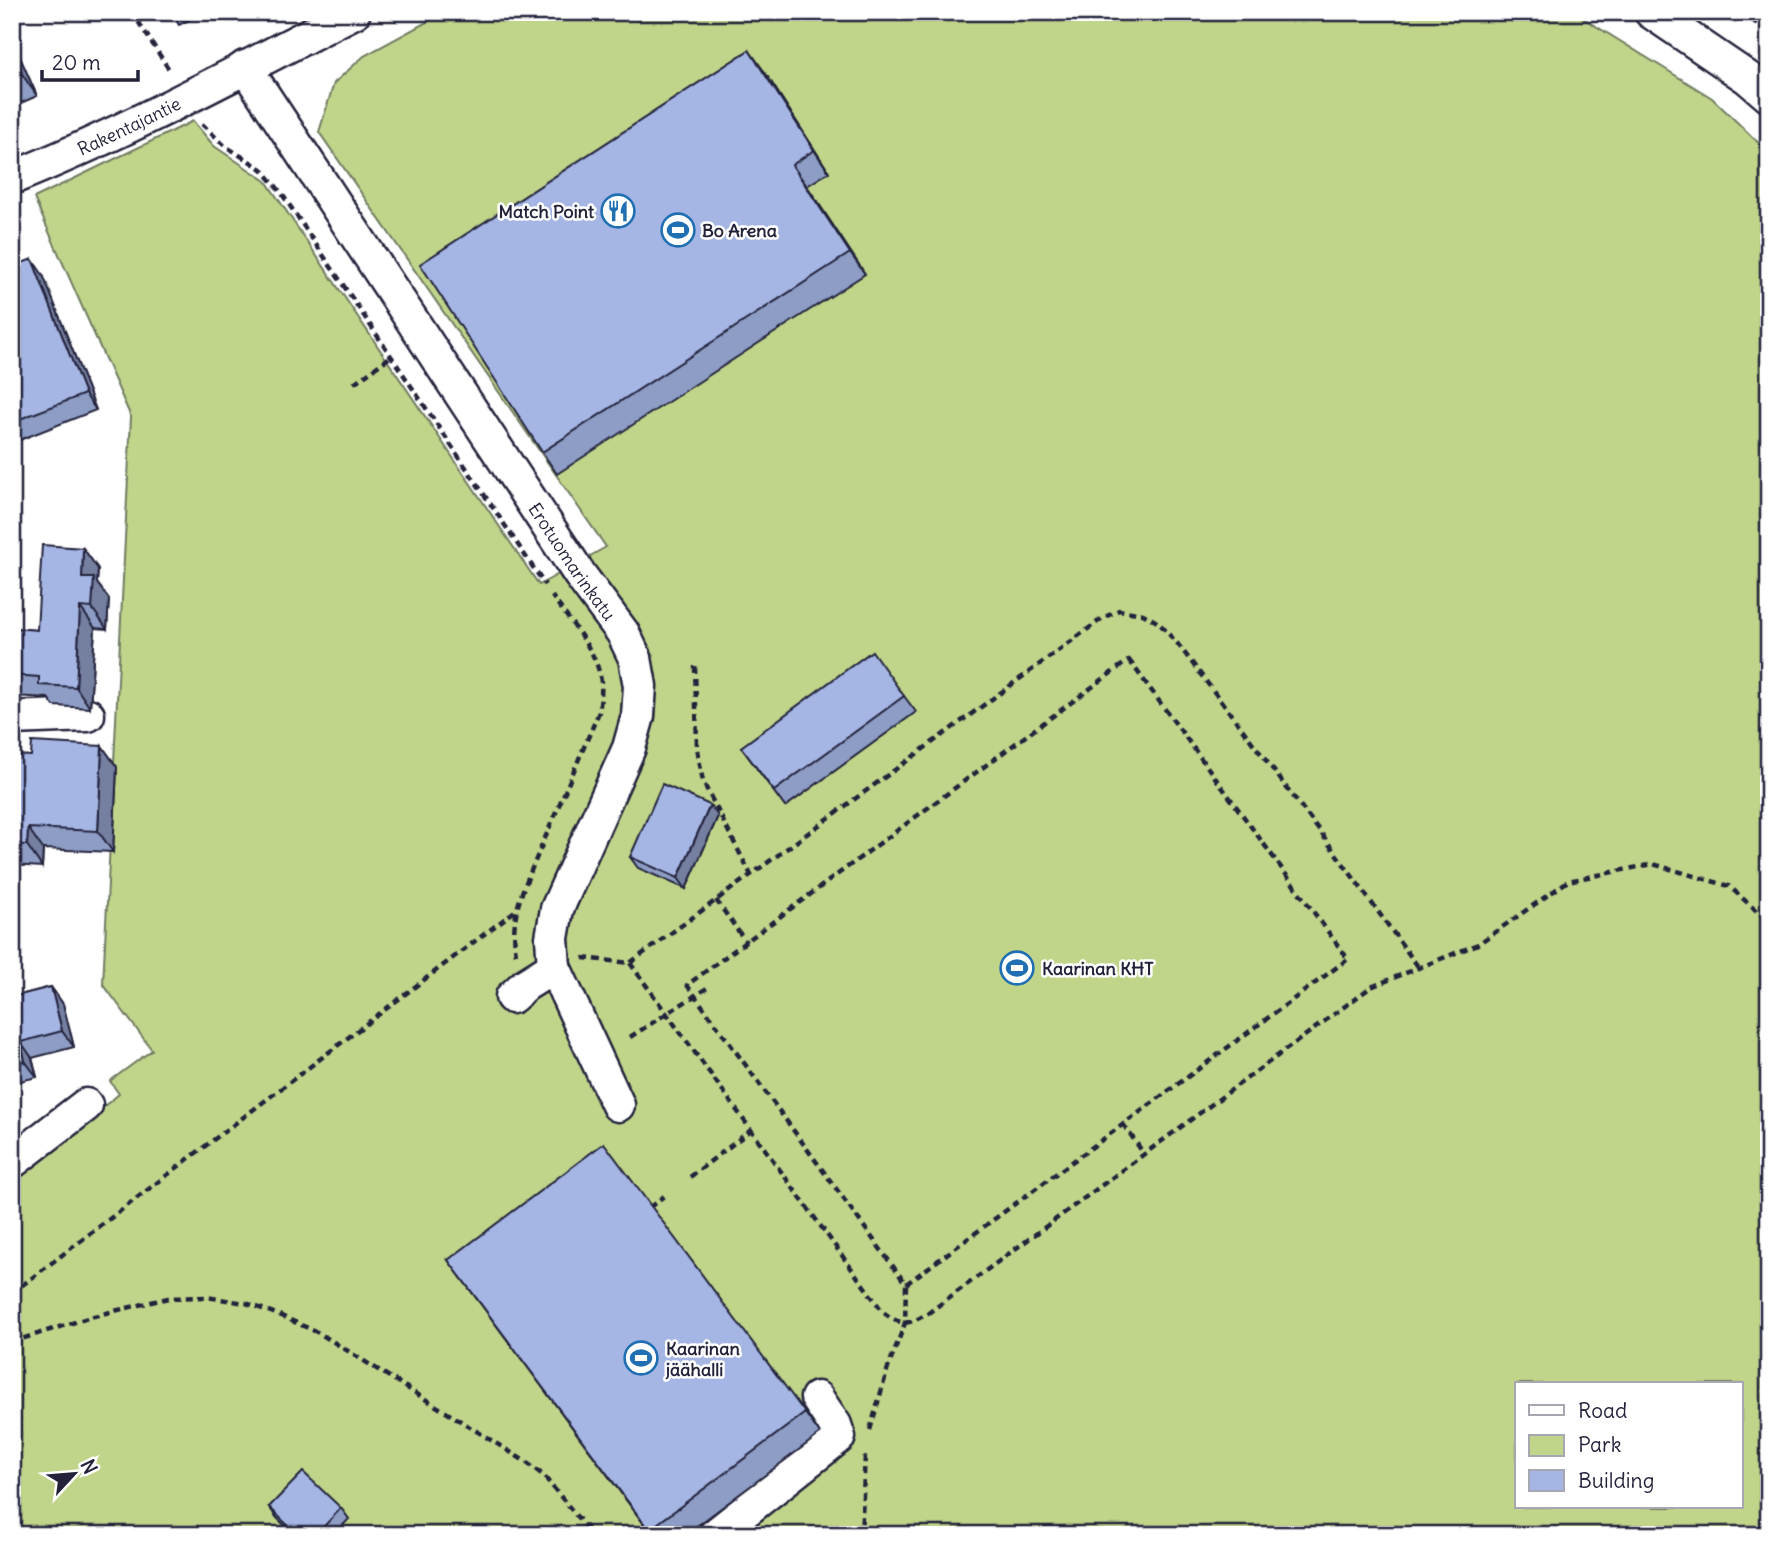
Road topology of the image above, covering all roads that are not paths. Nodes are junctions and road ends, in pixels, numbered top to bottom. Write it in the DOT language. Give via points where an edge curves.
graph roads {
  1 [pos="354,12"];
  2 [pos="1651,12"];
  3 [pos="244,67"];
  4 [pos="1769,96"];
  5 [pos="12,178"];
  6 [pos="88,715"];
  7 [pos="12,718"];
  8 [pos="554,967"];
  9 [pos="518,991"];
  10 [pos="86,1105"];
  11 [pos="618,1105"];
  12 [pos="12,1162"];
  13 [pos="817,1398"];
  14 [pos="715,1535"];
  1 -- 3 [label="street, Rakentajantie"];
  2 -- 4 [label="street"];
  3 -- 5 [label="street, Rakentajantie"];
  3 -- 8 [label="street, Erotuomarinkatu" via="623,634 635,659 639,716 557,909"];
  6 -- 7 [label="street"];
  8 -- 9 [label="street"];
  8 -- 11 [label="street, Erotuomarinkatu"];
  10 -- 12 [label="street"];
  13 -- 14 [label="street" via="839,1437"];
}
